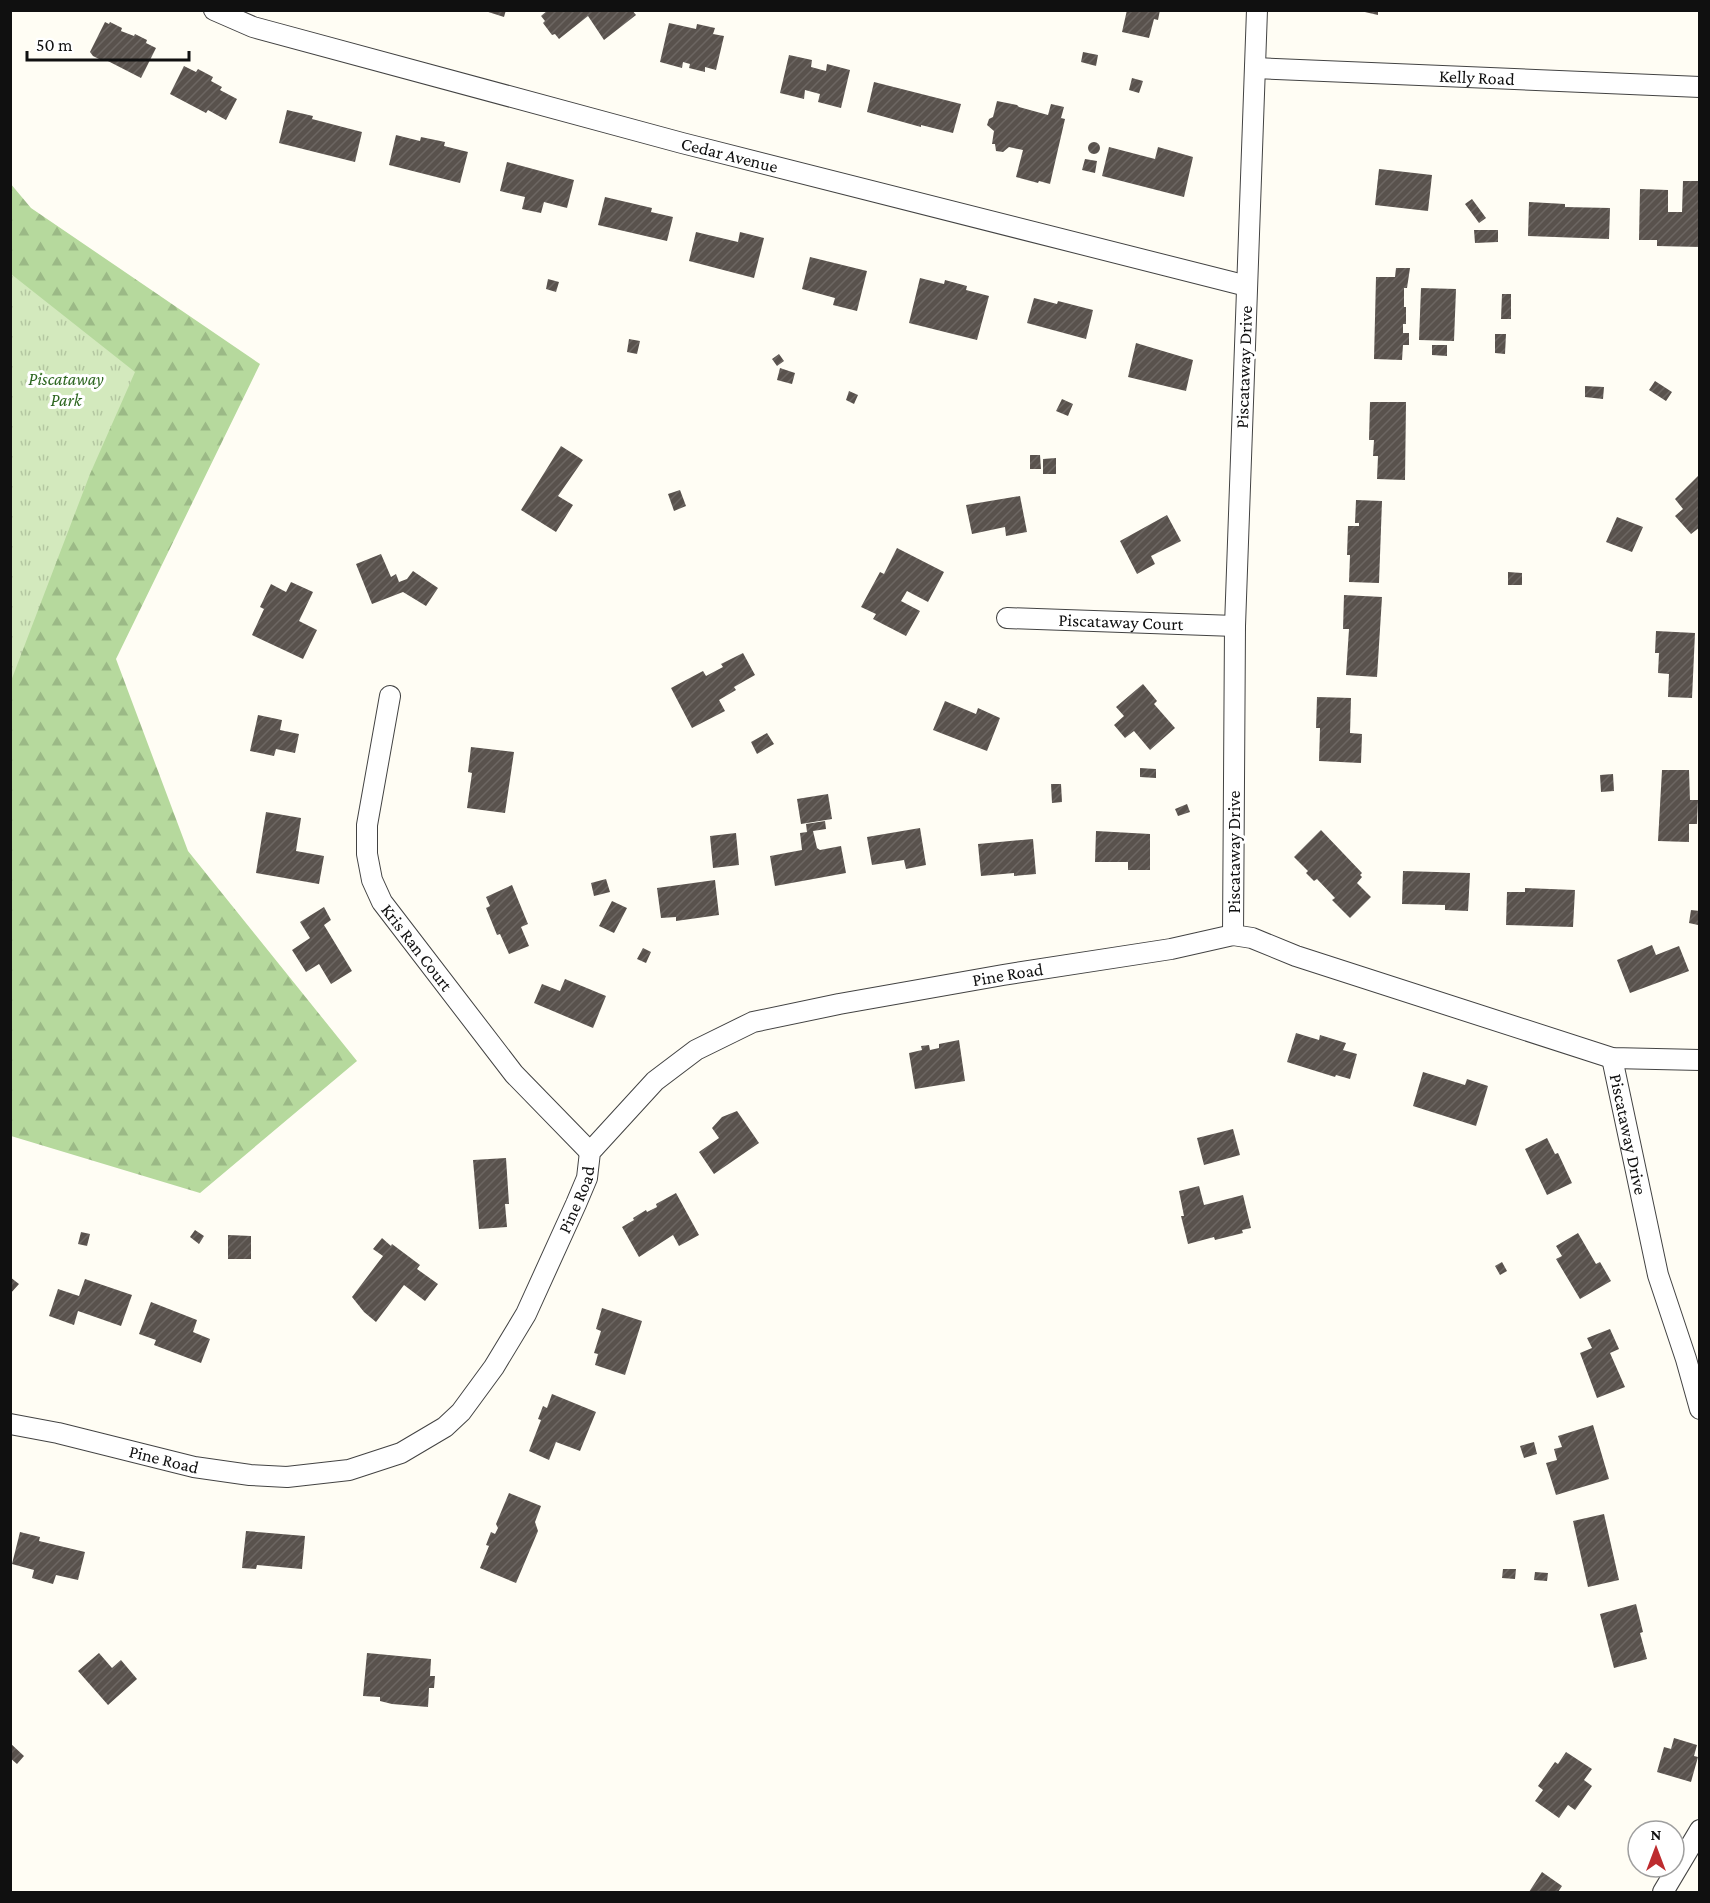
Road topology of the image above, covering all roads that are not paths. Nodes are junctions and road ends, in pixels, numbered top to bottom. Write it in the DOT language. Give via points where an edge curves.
graph roads {
  1 [pos="214,10"];
  2 [pos="1257,10"];
  3 [pos="1255,68"];
  4 [pos="1700,87"];
  5 [pos="1247,286"];
  6 [pos="1007,618"];
  7 [pos="1235,626"];
  8 [pos="390,696"];
  9 [pos="1233,935"];
  10 [pos="1612,1058"];
  11 [pos="1700,1060"];
  12 [pos="590,1152"];
  13 [pos="1700,1409"];
  14 [pos="10,1424"];
  15 [pos="1700,1830"];
  16 [pos="1663,1893"];
  1 -- 5 [label="street, Cedar Avenue" via="253,27 681,143"];
  2 -- 3 [label="street, Piscataway Drive"];
  3 -- 4 [label="street, Kelly Road"];
  3 -- 5 [label="street, Piscataway Drive"];
  5 -- 7 [label="street, Piscataway Drive"];
  6 -- 7 [label="street, Piscataway Court"];
  7 -- 9 [label="street, Piscataway Drive"];
  8 -- 12 [label="street, Kris Ran Court" via="367,825 372,880 382,902 514,1074"];
  9 -- 10 [label="street, Piscataway Drive" via="1252,938 1296,956"];
  9 -- 12 [label="street, Pine Road" via="753,1022 696,1050 655,1081"];
  10 -- 11 [label="street"];
  10 -- 13 [label="street, Piscataway Drive" via="1658,1275"];
  12 -- 14 [label="street, Pine Road" via="587,1178 576,1204 526,1314 494,1367 445,1427 401,1453 350,1470 287,1477 250,1475 194,1467"];
  15 -- 16 [label="street"];
}
